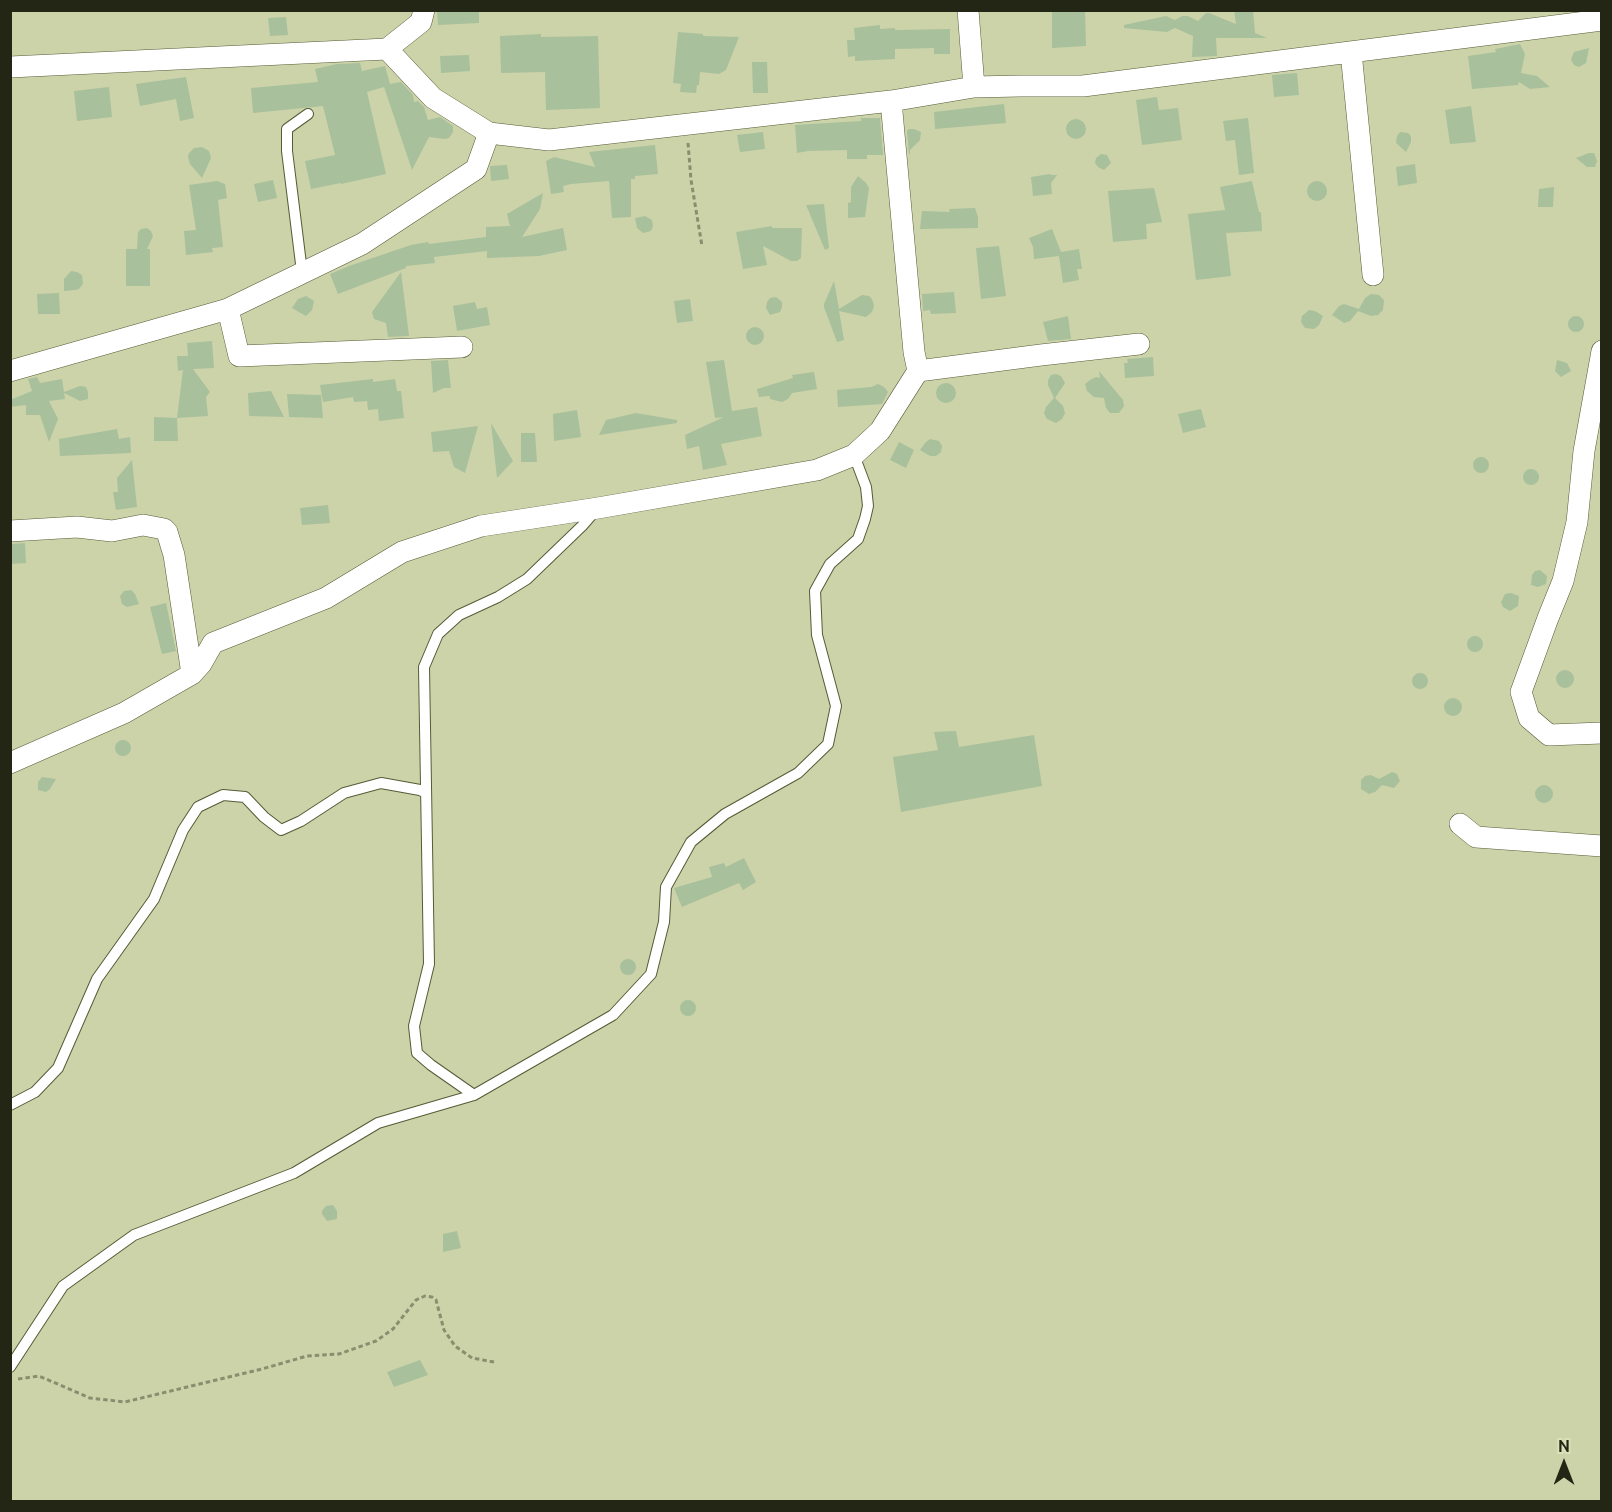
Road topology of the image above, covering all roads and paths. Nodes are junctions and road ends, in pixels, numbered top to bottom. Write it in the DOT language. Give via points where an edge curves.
graph roads {
  1 [pos="424,10"];
  2 [pos="968,10"];
  3 [pos="1602,20"];
  4 [pos="387,49"];
  5 [pos="1351,52"];
  6 [pos="10,68"];
  7 [pos="974,87"];
  8 [pos="891,101"];
  9 [pos="308,114"];
  10 [pos="686,124"];
  11 [pos="489,133"];
  12 [pos="702,246"];
  13 [pos="302,272"];
  14 [pos="1373,275"];
  15 [pos="228,309"];
  16 [pos="1139,345"];
  17 [pos="462,347"];
  18 [pos="1602,351"];
  19 [pos="918,370"];
  20 [pos="10,371"];
  21 [pos="854,455"];
  22 [pos="1593,455"];
  23 [pos="598,508"];
  24 [pos="10,531"];
  25 [pos="192,674"];
  26 [pos="1602,734"];
  27 [pos="10,763"];
  28 [pos="426,793"];
  29 [pos="1460,824"];
  30 [pos="1602,846"];
  31 [pos="474,1095"];
  32 [pos="10,1106"];
  33 [pos="494,1362"];
  34 [pos="10,1367"];
  35 [pos="10,1380"];
  1 -- 4 [label="street" via="421,22"];
  2 -- 7 [label="street"];
  3 -- 5 [label="street"];
  4 -- 6 [label="street"];
  4 -- 11 [label="street" via="433,98"];
  5 -- 7 [label="street" via="1083,87"];
  5 -- 14 [label="street"];
  7 -- 8 [label="street"];
  8 -- 10 [label="street"];
  8 -- 19 [label="street"];
  9 -- 13 [label="lane" via="287,129"];
  10 -- 11 [label="street" via="549,140"];
  10 -- 12 [label="path"];
  11 -- 13 [label="street" via="476,169 362,244"];
  13 -- 15 [label="street"];
  15 -- 17 [label="street" via="239,356"];
  15 -- 20 [label="street"];
  16 -- 19 [label="street"];
  18 -- 22 [label="street"];
  19 -- 21 [label="street" via="880,431"];
  21 -- 23 [label="street" via="817,470"];
  21 -- 31 [label="lane" via="866,488 865,519 858,539 830,564 815,591 817,635 836,706 828,744 798,773 725,814 691,842 666,887 664,922 651,974 614,1016"];
  22 -- 26 [label="street" via="1563,581 1521,692 1529,718 1549,735"];
  23 -- 25 [label="street" via="481,526 402,552 326,598 213,643"];
  23 -- 28 [label="lane" via="527,579 459,615 438,634 424,667"];
  24 -- 25 [label="street" via="77,527 112,531 143,525 164,529 174,555"];
  25 -- 27 [label="street" via="124,713"];
  28 -- 31 [label="lane" via="429,964 414,1026 417,1053"];
  28 -- 32 [label="lane" via="381,783 344,793 281,830 245,797 223,795 198,807 183,830 154,899 97,979 58,1068 35,1092"];
  29 -- 30 [label="street" via="1476,837"];
  31 -- 34 [label="lane" via="378,1124 294,1173 134,1235 63,1286"];
  33 -- 35 [label="path" via="472,1358 455,1346 444,1330 436,1300 425,1296 416,1299 393,1329 376,1341 339,1354 307,1356 125,1402 90,1398 39,1376"];
}
